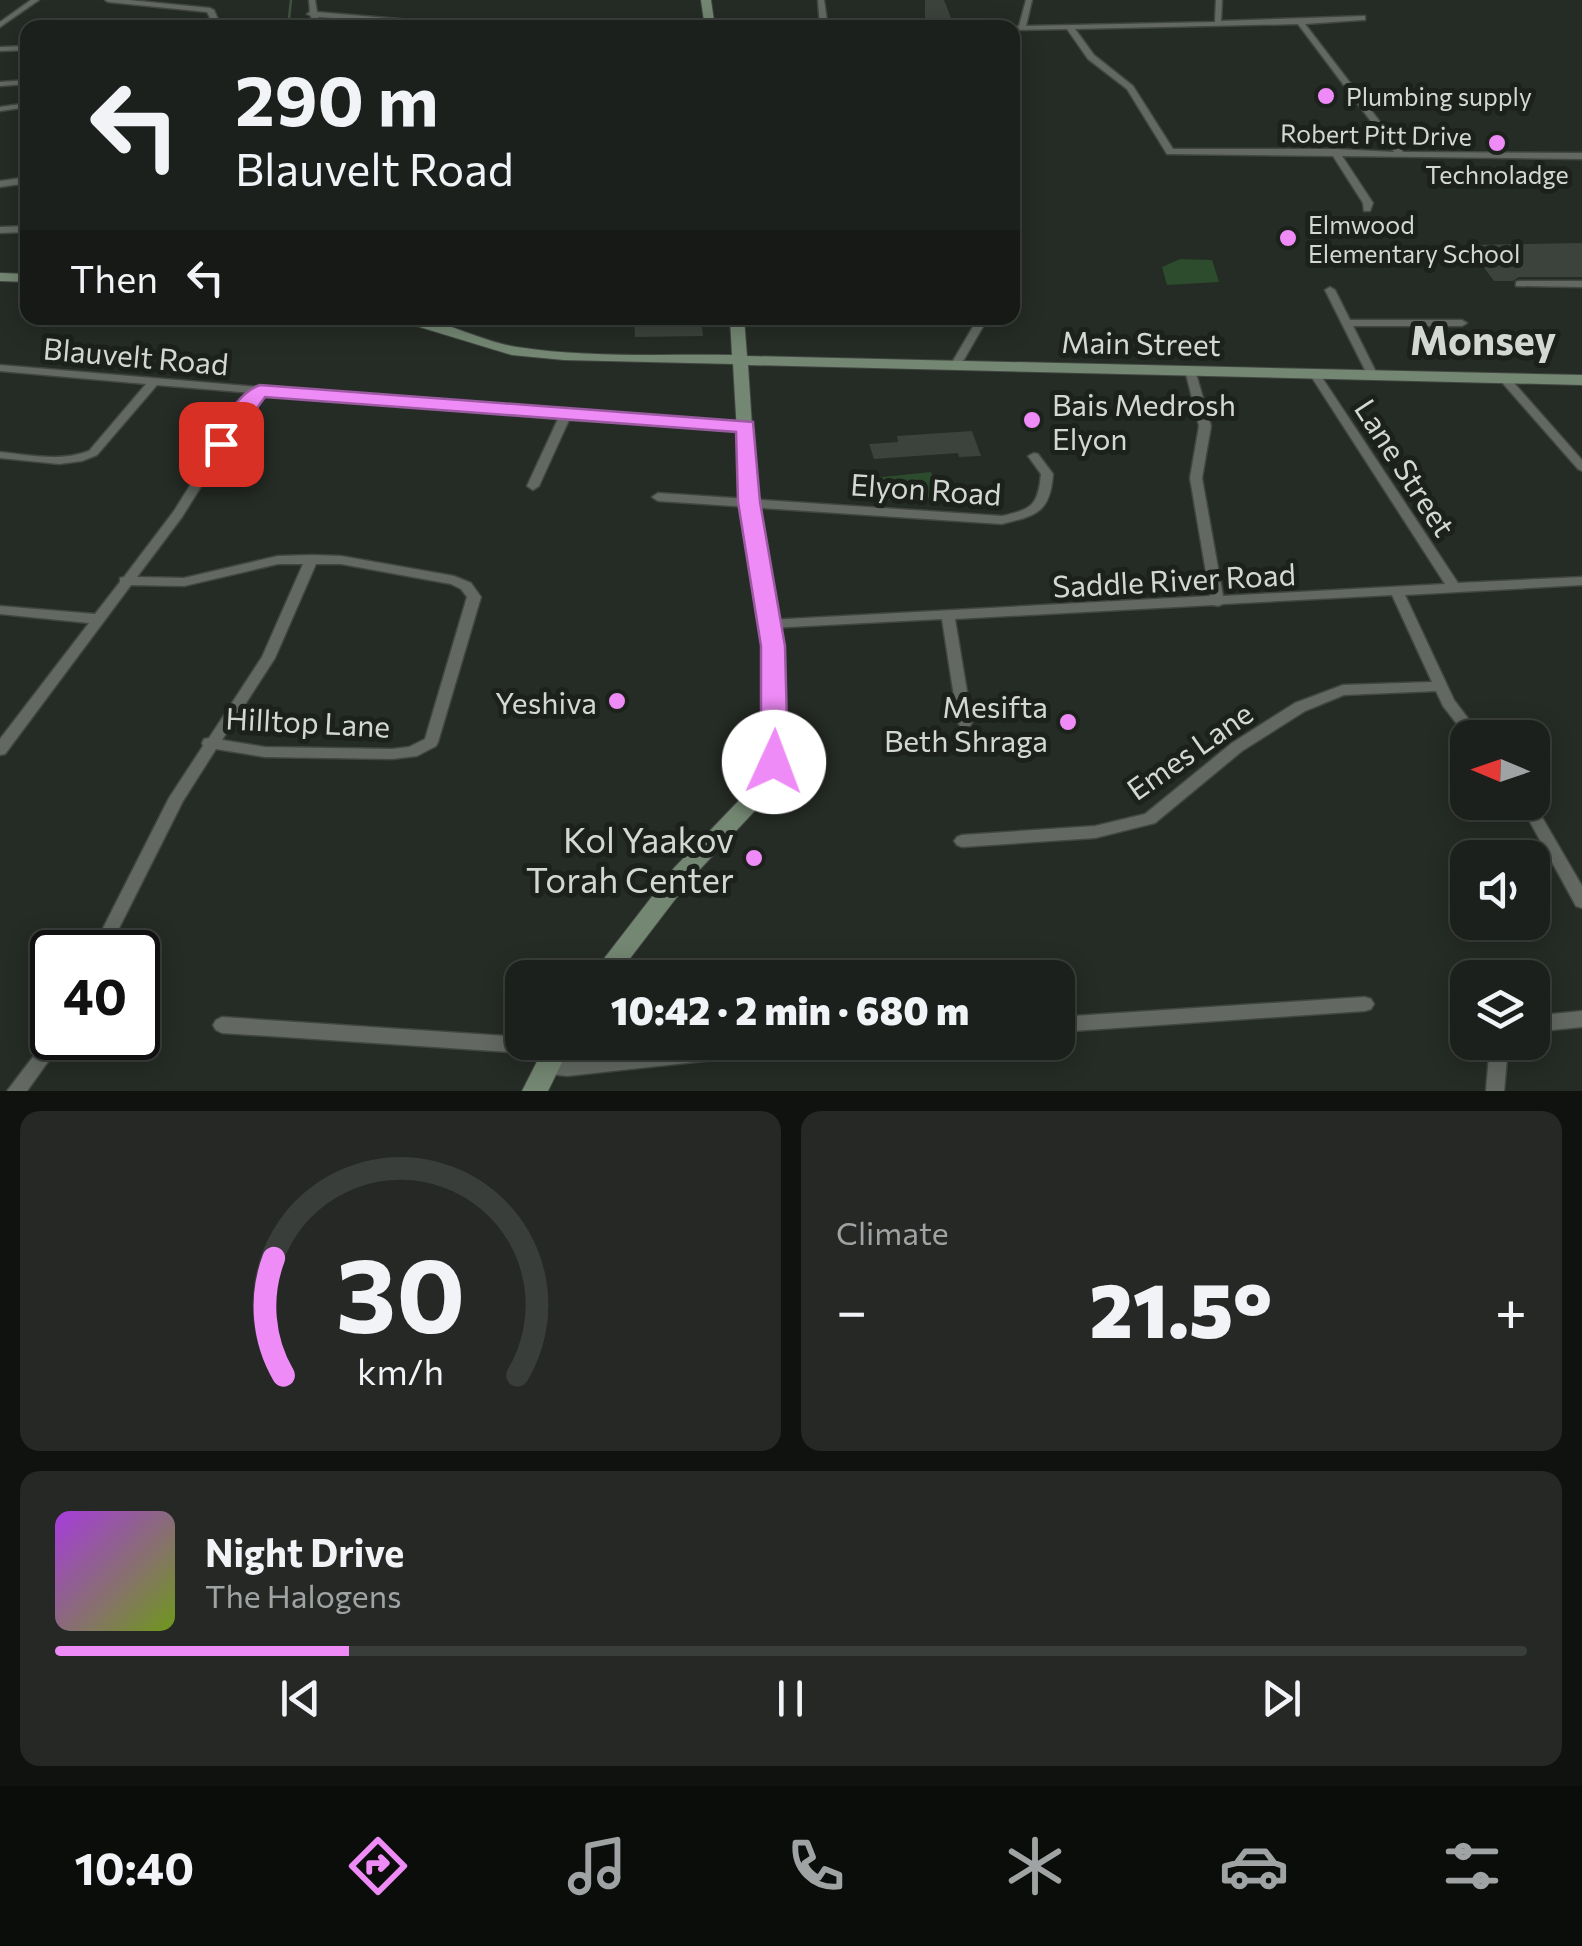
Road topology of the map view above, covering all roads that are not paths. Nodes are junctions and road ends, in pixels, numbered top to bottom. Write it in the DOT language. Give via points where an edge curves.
graph roads {
  1 [pos="36,0"];
  2 [pos="108,0"];
  3 [pos="312,0"];
  4 [pos="1219,0"];
  5 [pos="311,14"];
  6 [pos="1362,18"];
  7 [pos="216,20"];
  8 [pos="313,20"];
  9 [pos="392,20"];
  10 [pos="1218,21"];
  11 [pos="1300,22"];
  12 [pos="0,25"];
  13 [pos="1069,26"];
  14 [pos="1020,28"];
  15 [pos="1336,152"];
  16 [pos="1401,156"];
  17 [pos="1582,156"];
  18 [pos="1367,209"];
  19 [pos="1518,284"];
  20 [pos="1582,284"];
  21 [pos="1330,290"];
  22 [pos="1347,323"];
  23 [pos="1462,323"];
  24 [pos="427,325"];
  25 [pos="738,325"];
  26 [pos="979,325"];
  27 [pos="741,362"];
  28 [pos="955,366"];
  29 [pos="0,368"];
  30 [pos="1190,370"];
  31 [pos="1314,373"];
  32 [pos="1372,374"];
  33 [pos="1503,377"];
  34 [pos="1582,380"];
  35 [pos="154,381"];
  36 [pos="260,391"];
  37 [pos="565,416"];
  38 [pos="746,427"];
  39 [pos="0,456"];
  40 [pos="1034,456"];
  41 [pos="1582,467"];
  42 [pos="533,486"];
  43 [pos="658,497"];
  44 [pos="749,502"];
  45 [pos="312,560"];
  46 [pos="125,581"];
  47 [pos="1582,581"];
  48 [pos="1455,589"];
  49 [pos="1397,592"];
  50 [pos="1218,602"];
  51 [pos="0,610"];
  52 [pos="948,616"];
  53 [pos="97,619"];
  54 [pos="770,624"];
  55 [pos="1440,686"];
  56 [pos="1464,720"];
  57 [pos="965,722"];
  58 [pos="209,743"];
  59 [pos="0,750"];
  60 [pos="1536,820"];
  61 [pos="962,841"];
  62 [pos="1582,901"];
  63 [pos="110,930"];
  64 [pos="614,960"];
  65 [pos="1365,1004"];
  66 [pos="1582,1020"];
  67 [pos="1550,1023"];
  68 [pos="1075,1024"];
  69 [pos="222,1025"];
  70 [pos="505,1048"];
  71 [pos="39,1060"];
  72 [pos="550,1060"];
  73 [pos="560,1060"];
  74 [pos="640,1060"];
  75 [pos="1497,1060"];
  76 [pos="16,1091"];
  77 [pos="535,1091"];
  78 [pos="1494,1091"];
  1 -- 12 [label="street"];
  2 -- 7 [label="street" via="210,10"];
  3 -- 5 [label="street"];
  4 -- 10 [label="street"];
  5 -- 8 [label="street"];
  5 -- 9 [label="street"];
  6 -- 11 [label="street"];
  10 -- 11 [label="street"];
  10 -- 13 [label="street"];
  11 -- 16 [label="street"];
  13 -- 14 [label="street"];
  13 -- 15 [label="street, Robert Pitt Drive" via="1130,88 1170,152"];
  15 -- 16 [label="street, Robert Pitt Drive"];
  15 -- 18 [label="street"];
  16 -- 17 [label="street, Robert Pitt Drive"];
  19 -- 20 [label="street"];
  21 -- 22 [label="street"];
  22 -- 23 [label="street"];
  22 -- 32 [label="street"];
  24 -- 27 [label="main road, Main Street" via="535,355"];
  25 -- 27 [label="main road"];
  26 -- 28 [label="street"];
  27 -- 28 [label="main road, Main Street"];
  27 -- 38 [label="main road"];
  28 -- 30 [label="main road, Main Street"];
  29 -- 35 [label="street, Blauvelt Road"];
  30 -- 31 [label="main road, Main Street"];
  30 -- 50 [label="street" via="1205,426 1196,478"];
  31 -- 32 [label="main road, Main Street"];
  31 -- 48 [label="street, Lane Street"];
  32 -- 33 [label="main road, Main Street"];
  33 -- 34 [label="main road, Main Street"];
  33 -- 41 [label="street"];
  35 -- 36 [label="street, Blauvelt Road"];
  35 -- 39 [label="street" via="93,453 71,461"];
  36 -- 37 [label="street, Blauvelt Road"];
  36 -- 46 [label="street"];
  37 -- 38 [label="street, Blauvelt Road"];
  37 -- 42 [label="street"];
  38 -- 44 [label="main road"];
  40 -- 44 [label="street, Elyon Road" via="1047,474 1045,496 1019,518"];
  43 -- 44 [label="street, Elyon Road"];
  44 -- 54 [label="main road"];
  45 -- 46 [label="street, Hilltop Lane" via="278,560 184,582"];
  45 -- 58 [label="street" via="268,658"];
  45 -- 58 [label="street, Hilltop Lane" via="454,580 474,597 431,742 392,754 266,752"];
  46 -- 53 [label="street"];
  47 -- 48 [label="street, Saddle River Road"];
  48 -- 49 [label="street, Saddle River Road"];
  49 -- 50 [label="street, Saddle River Road"];
  49 -- 55 [label="street"];
  50 -- 52 [label="street, Saddle River Road"];
  51 -- 53 [label="street"];
  52 -- 54 [label="street, Saddle River Road"];
  52 -- 57 [label="street"];
  53 -- 59 [label="street"];
  54 -- 64 [label="main road" via="774,762 758,794 682,874"];
  55 -- 56 [label="street"];
  55 -- 61 [label="street, Emes Lane" via="1343,690 1300,707 1237,747 1150,819 1095,832"];
  58 -- 63 [label="street"];
  60 -- 62 [label="street"];
  65 -- 68 [label="street"];
  66 -- 67 [label="street"];
  69 -- 70 [label="street"];
  71 -- 76 [label="street"];
  72 -- 77 [label="main road"];
  73 -- 74 [label="street" via="567,1068"];
  75 -- 78 [label="street"];
}
